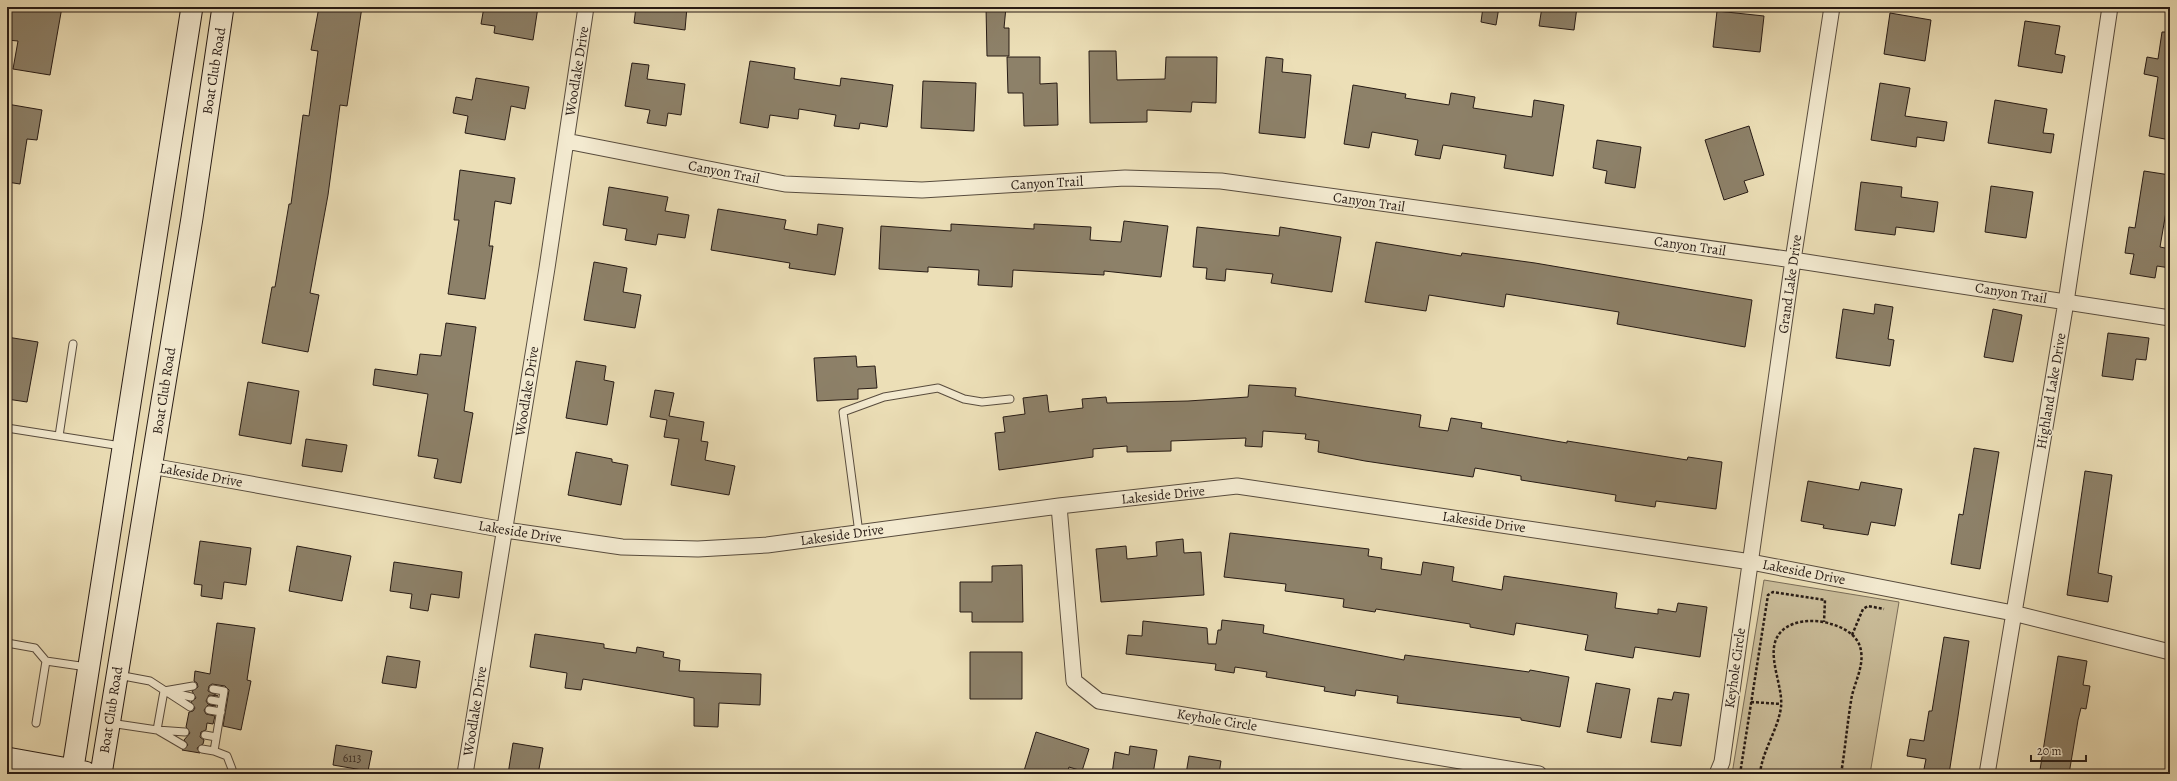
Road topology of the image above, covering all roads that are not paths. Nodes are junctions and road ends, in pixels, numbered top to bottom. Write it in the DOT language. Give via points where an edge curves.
graph roads {
  1 [pos="192,7"];
  2 [pos="223,7"];
  3 [pos="586,7"];
  4 [pos="1832,7"];
  5 [pos="2110,7"];
  6 [pos="566,142"];
  7 [pos="1793,260"];
  8 [pos="2066,302"];
  9 [pos="2170,318"];
  10 [pos="73,344"];
  11 [pos="1010,399"];
  12 [pos="7,428"];
  13 [pos="59,436"];
  14 [pos="123,447"];
  15 [pos="152,466"];
  16 [pos="1059,506"];
  17 [pos="505,530"];
  18 [pos="859,533"];
  19 [pos="1751,562"];
  20 [pos="2013,613"];
  21 [pos="7,643"];
  22 [pos="2170,652"];
  23 [pos="46,661"];
  24 [pos="88,668"];
  25 [pos="117,675"];
  26 [pos="193,686"];
  27 [pos="213,689"];
  28 [pos="164,691"];
  29 [pos="191,696"];
  30 [pos="211,700"];
  31 [pos="222,702"];
  32 [pos="190,707"];
  33 [pos="209,710"];
  34 [pos="221,712"];
  35 [pos="110,722"];
  36 [pos="36,723"];
  37 [pos="157,730"];
  38 [pos="185,732"];
  39 [pos="205,736"];
  40 [pos="216,737"];
  41 [pos="183,745"];
  42 [pos="202,749"];
  43 [pos="214,751"];
  44 [pos="7,758"];
  45 [pos="72,772"];
  46 [pos="100,774"];
  47 [pos="231,774"];
  48 [pos="465,774"];
  49 [pos="1539,774"];
  50 [pos="1717,774"];
  51 [pos="1987,774"];
  1 -- 14 [label="main road, Boat Club Road"];
  2 -- 15 [label="main road, Boat Club Road"];
  3 -- 6 [label="street, Woodlake Drive"];
  4 -- 7 [label="street, Grand Lake Drive"];
  5 -- 8 [label="street, Highland Lake Drive"];
  6 -- 7 [label="street, Canyon Trail" via="785,184 922,190 1125,178 1221,182"];
  6 -- 17 [label="street, Woodlake Drive"];
  7 -- 8 [label="street, Canyon Trail"];
  7 -- 19 [label="street, Grand Lake Drive"];
  8 -- 9 [label="street, Canyon Trail"];
  8 -- 20 [label="street, Highland Lake Drive"];
  10 -- 13 [label="lane"];
  11 -- 18 [label="lane" via="982,402 964,399 938,388 884,397 843,412"];
  12 -- 13 [label="lane"];
  13 -- 14 [label="lane"];
  14 -- 24 [label="main road, Boat Club Road"];
  15 -- 17 [label="street, Lakeside Drive"];
  15 -- 25 [label="main road, Boat Club Road"];
  16 -- 18 [label="street, Lakeside Drive"];
  16 -- 19 [label="street, Lakeside Drive" via="1237,486"];
  16 -- 49 [label="street, Keyhole Circle" via="1074,680 1099,701"];
  17 -- 18 [label="street, Lakeside Drive" via="622,547 698,549 767,545"];
  17 -- 48 [label="street, Woodlake Drive"];
  19 -- 20 [label="street, Lakeside Drive"];
  19 -- 50 [label="street, Keyhole Circle" via="1722,762"];
  20 -- 22 [label="street, Lakeside Drive"];
  20 -- 51 [label="street, Highland Lake Drive"];
  21 -- 23 [label="lane" via="35,648"];
  23 -- 24 [label="lane"];
  23 -- 36 [label="lane"];
  24 -- 45 [label="main road, Boat Club Road"];
  25 -- 28 [label="lane" via="150,681"];
  25 -- 35 [label="main road, Boat Club Road"];
  26 -- 28 [label="lane"];
  27 -- 31 [label="lane" via="224,691"];
  28 -- 29 [label="lane"];
  28 -- 32 [label="lane"];
  28 -- 37 [label="lane"];
  30 -- 31 [label="lane"];
  31 -- 34 [label="lane"];
  33 -- 34 [label="lane"];
  34 -- 40 [label="lane"];
  35 -- 37 [label="lane"];
  35 -- 46 [label="main road, Boat Club Road"];
  37 -- 38 [label="lane"];
  37 -- 41 [label="lane"];
  39 -- 40 [label="lane"];
  40 -- 43 [label="lane"];
  42 -- 43 [label="lane"];
  43 -- 47 [label="lane" via="227,756 232,769"];
  44 -- 45 [label="main road"];
  45 -- 46 [label="main road"];
}
